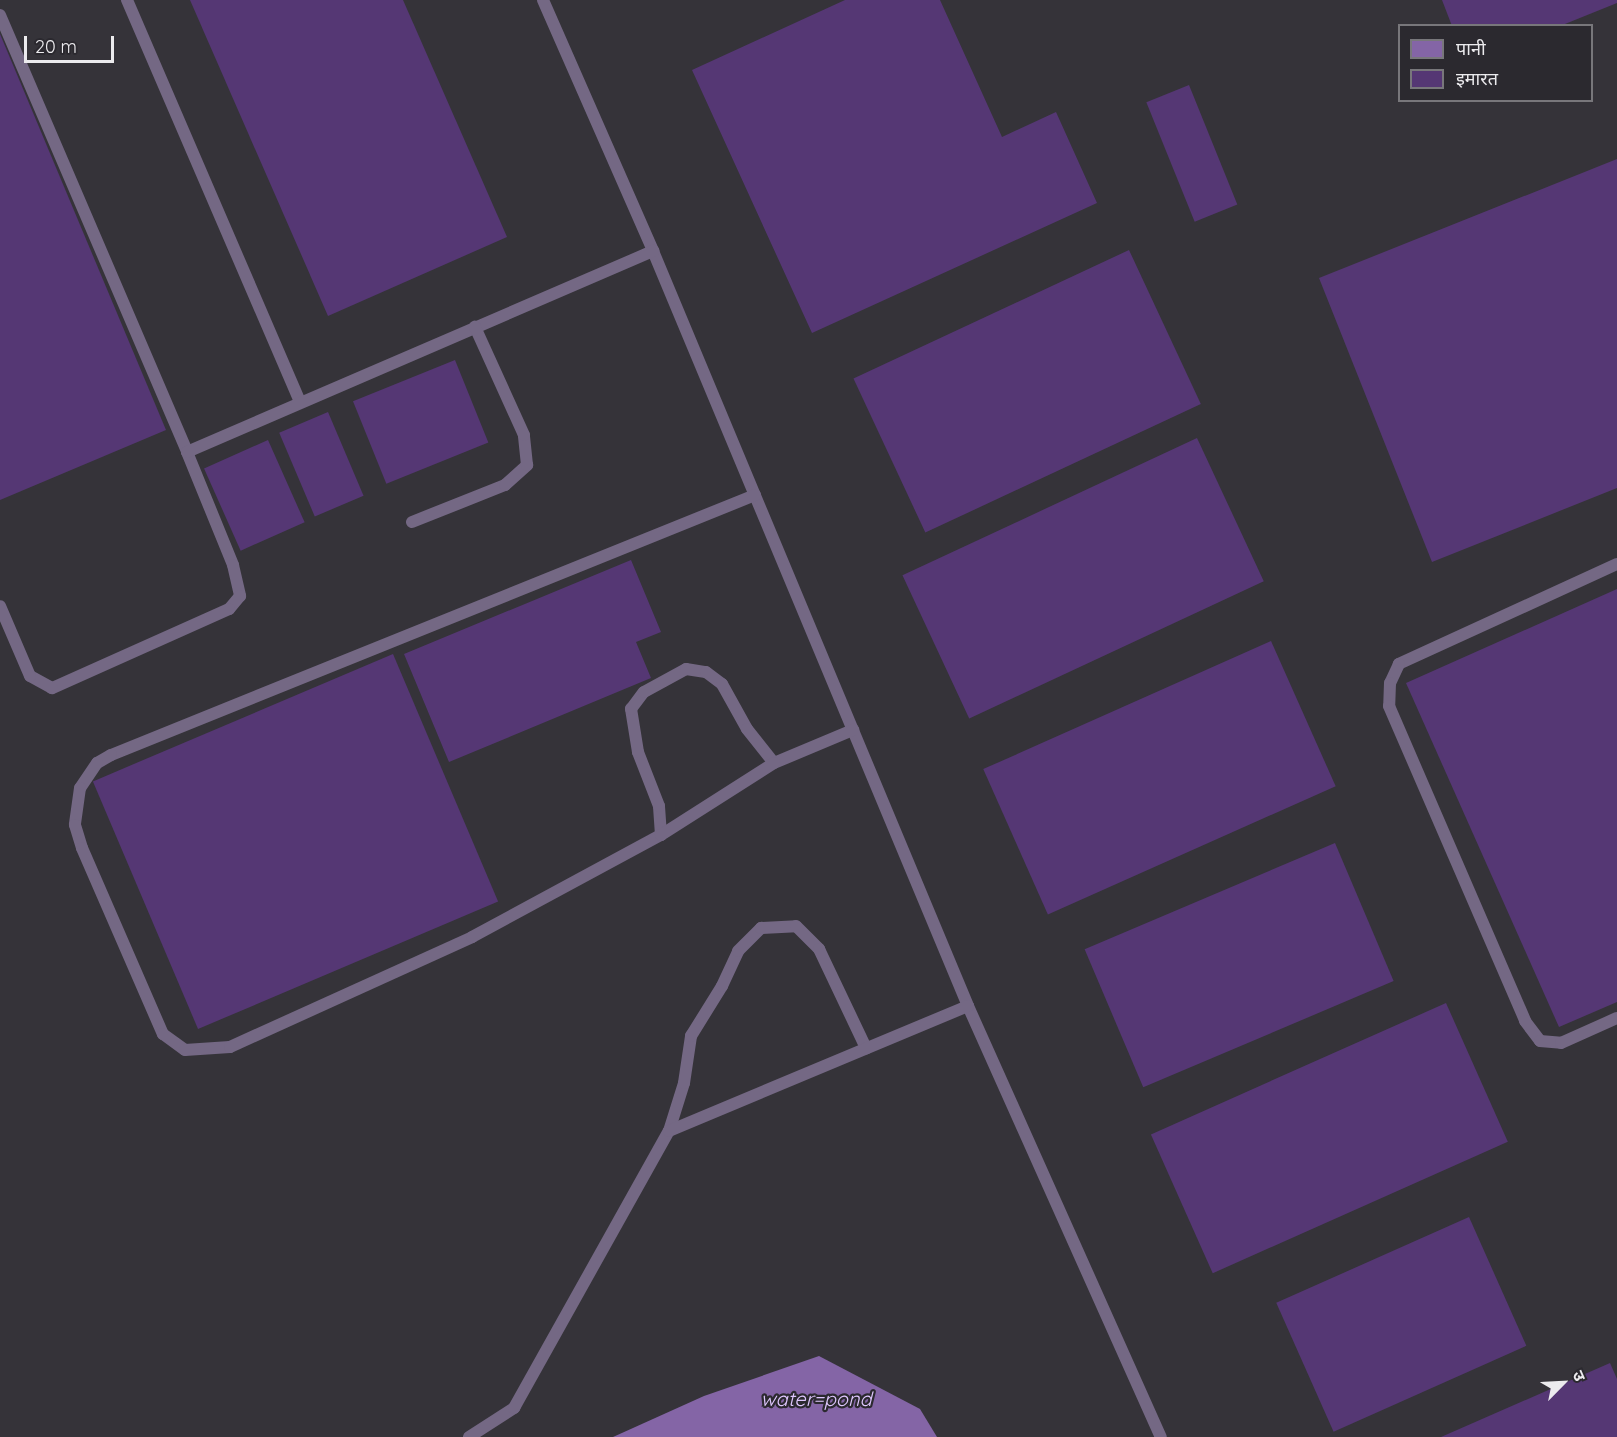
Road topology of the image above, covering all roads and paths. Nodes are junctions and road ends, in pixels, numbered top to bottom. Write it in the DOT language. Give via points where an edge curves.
graph roads {
  1 [pos="128,0"];
  2 [pos="543,0"];
  3 [pos="0,15"];
  4 [pos="653,251"];
  5 [pos="475,327"];
  6 [pos="300,402"];
  7 [pos="187,452"];
  8 [pos="755,495"];
  9 [pos="412,522"];
  10 [pos="1617,564"];
  11 [pos="0,606"];
  12 [pos="853,730"];
  13 [pos="774,763"];
  14 [pos="661,835"];
  15 [pos="968,1006"];
  16 [pos="1617,1018"];
  17 [pos="866,1048"];
  18 [pos="669,1131"];
  19 [pos="469,1437"];
  20 [pos="1161,1437"];
  1 -- 6 [label="lane"];
  2 -- 4 [label="lane"];
  3 -- 7 [label="lane"];
  4 -- 5 [label="lane"];
  4 -- 8 [label="lane"];
  5 -- 6 [label="lane"];
  5 -- 9 [label="lane" via="524,435 527,465 506,485"];
  6 -- 7 [label="lane"];
  7 -- 11 [label="lane" via="233,565 240,596 229,609 52,688 30,676"];
  8 -- 12 [label="lane"];
  8 -- 14 [label="lane" via="111,755 88,774 75,806 75,825 82,848 163,1034 185,1050 230,1047 322,1007 472,937"];
  10 -- 16 [label="lane" via="1399,664 1390,683 1389,706 1526,1021 1539,1041 1561,1043"];
  12 -- 13 [label="lane"];
  12 -- 15 [label="lane"];
  13 -- 14 [label="lane"];
  13 -- 14 [label="lane" via="747,729 722,684 706,672 686,669 644,692 631,709 633,732 659,806"];
  15 -- 17 [label="lane"];
  15 -- 20 [label="lane"];
  17 -- 18 [label="lane"];
  17 -- 18 [label="lane" via="819,949 796,926 761,928 738,951 691,1036 684,1083"];
  18 -- 19 [label="lane" via="514,1408"];
}
